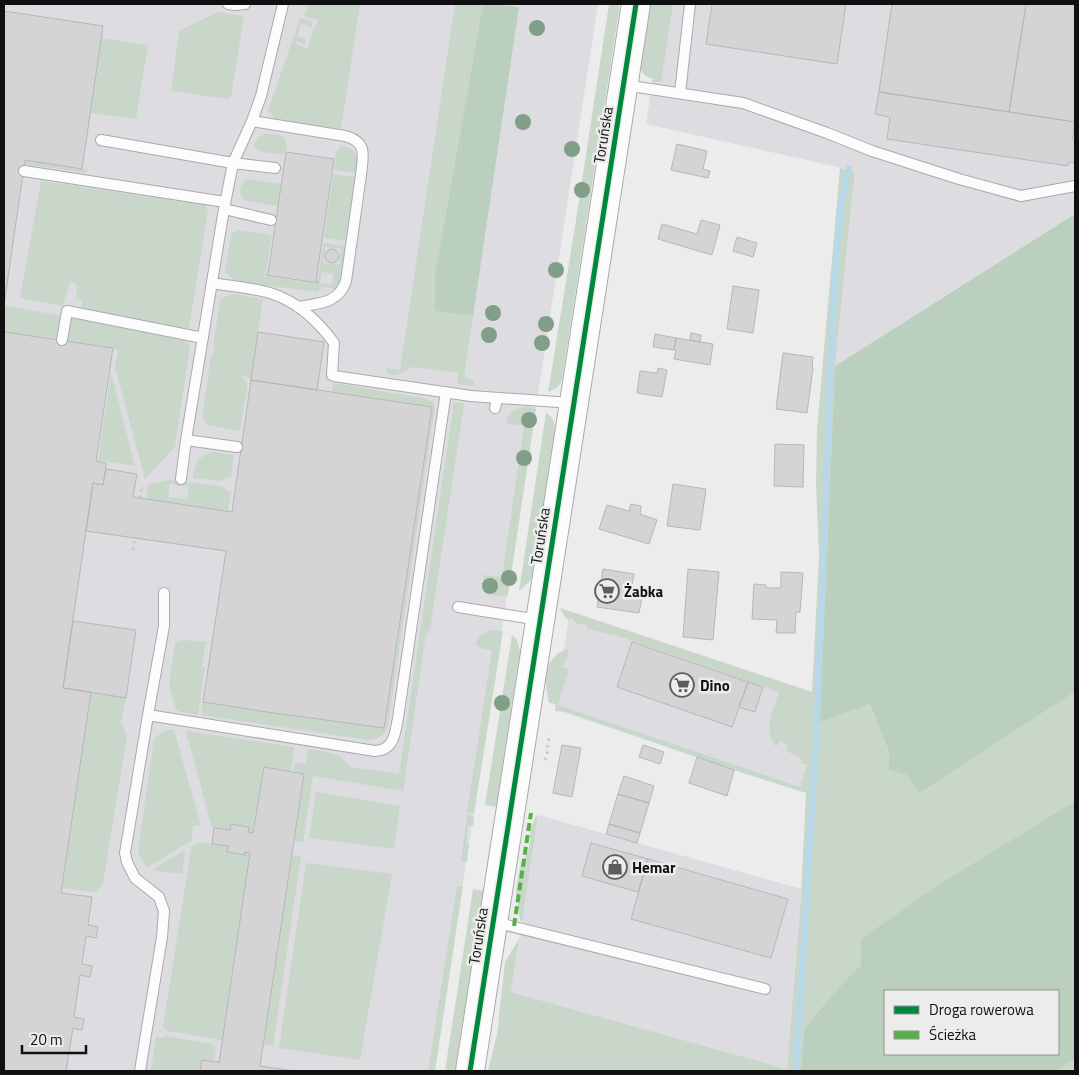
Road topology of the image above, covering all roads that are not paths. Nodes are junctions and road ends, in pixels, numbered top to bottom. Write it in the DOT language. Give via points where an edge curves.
graph roads {
  1 [pos="228,4"];
  2 [pos="244,4"];
  3 [pos="283,4"];
  4 [pos="636,4"];
  5 [pos="690,4"];
  6 [pos="623,85"];
  7 [pos="680,93"];
  8 [pos="252,121"];
  9 [pos="102,140"];
  10 [pos="233,162"];
  11 [pos="275,168"];
  12 [pos="24,171"];
  13 [pos="1075,186"];
  14 [pos="224,205"];
  15 [pos="271,220"];
  16 [pos="212,283"];
  17 [pos="298,307"];
  18 [pos="203,338"];
  19 [pos="62,340"];
  20 [pos="446,392"];
  21 [pos="574,403"];
  22 [pos="186,440"];
  23 [pos="237,447"];
  24 [pos="181,479"];
  25 [pos="164,592"];
  26 [pos="458,607"];
  27 [pos="540,620"];
  28 [pos="148,715"];
  29 [pos="493,921"];
  30 [pos="765,989"];
  31 [pos="140,1071"];
  32 [pos="470,1071"];
  1 -- 2 [label="lane"];
  3 -- 8 [label="lane" via="262,96"];
  4 -- 6 [label="street, Toruńska"];
  5 -- 7 [label="lane"];
  6 -- 7 [label="lane"];
  6 -- 21 [label="street, Toruńska"];
  7 -- 13 [label="lane" via="743,103 872,152 1021,196"];
  8 -- 10 [label="lane"];
  8 -- 17 [label="lane" via="346,136 354,138 362,146 362,168 343,289 335,298"];
  9 -- 10 [label="lane"];
  10 -- 11 [label="lane"];
  10 -- 14 [label="lane"];
  12 -- 14 [label="lane"];
  14 -- 15 [label="lane"];
  14 -- 16 [label="lane"];
  16 -- 17 [label="lane" via="269,293"];
  16 -- 18 [label="lane"];
  17 -- 20 [label="lane" via="334,343 334,376"];
  18 -- 19 [label="lane" via="67,311"];
  18 -- 22 [label="lane"];
  20 -- 21 [label="lane" via="496,403"];
  20 -- 28 [label="lane" via="398,718 388,747 374,751"];
  21 -- 27 [label="street, Toruńska"];
  22 -- 23 [label="lane"];
  22 -- 24 [label="lane"];
  25 -- 28 [label="lane" via="164,626"];
  26 -- 27 [label="lane"];
  27 -- 29 [label="street, Toruńska"];
  28 -- 31 [label="lane" via="125,854 135,878 159,897 164,911"];
  29 -- 30 [label="lane"];
  29 -- 32 [label="street, Toruńska"];
}
